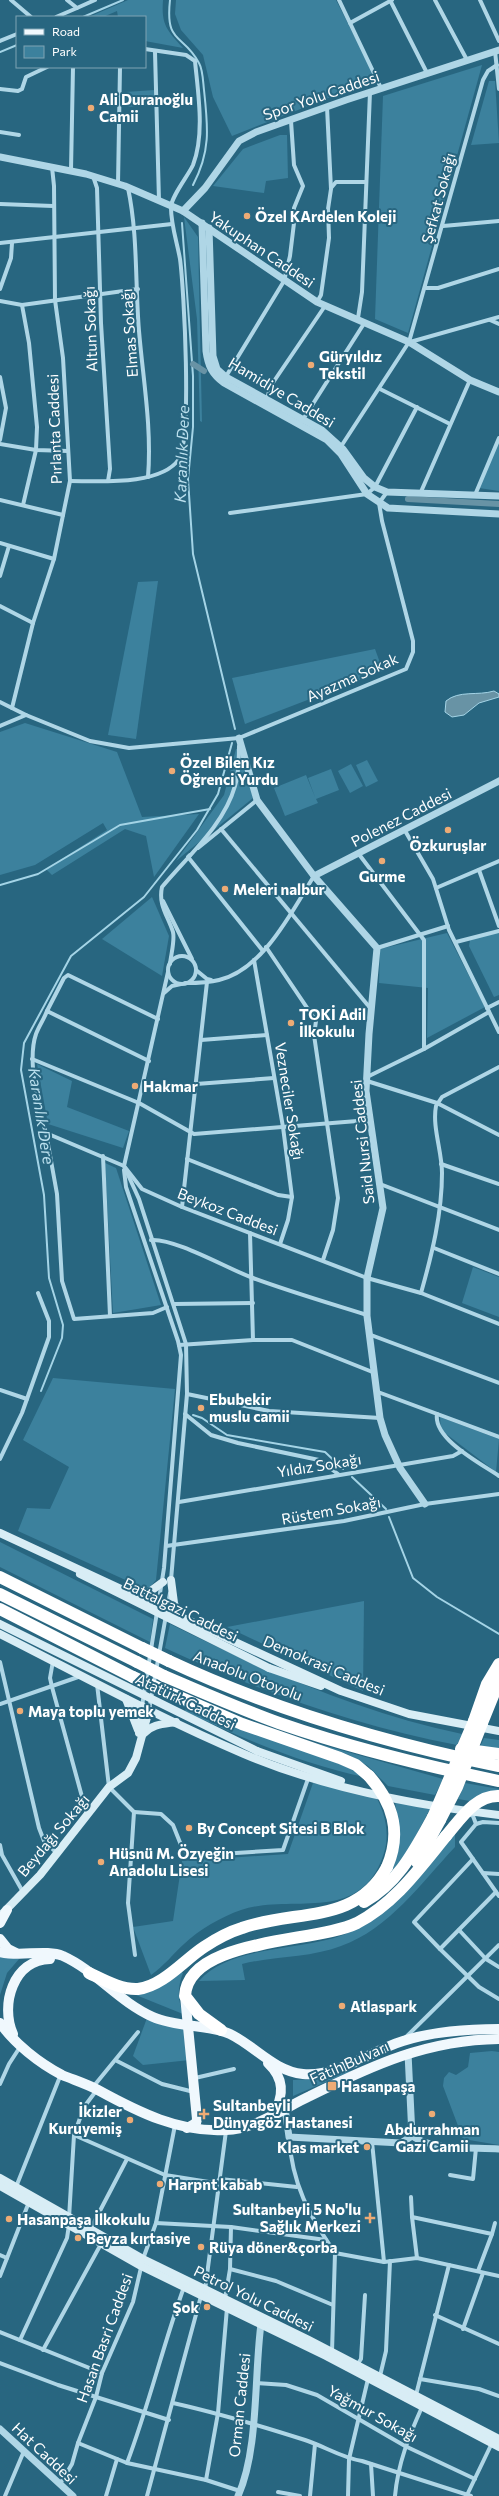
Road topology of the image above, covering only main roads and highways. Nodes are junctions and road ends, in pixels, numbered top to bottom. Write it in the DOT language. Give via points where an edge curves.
graph roads {
  1 [pos="0,1532"];
  2 [pos="14,1538"];
  3 [pos="0,1577"];
  4 [pos="0,1594"];
  5 [pos="136,1594"];
  6 [pos="0,1609"];
  7 [pos="168,1610"];
  8 [pos="178,1615"];
  9 [pos="0,1624"];
  10 [pos="0,1634"];
  11 [pos="499,1664"];
  12 [pos="499,1681"];
  13 [pos="341,1691"];
  14 [pos="247,1694"];
  15 [pos="126,1699"];
  16 [pos="146,1708"];
  17 [pos="176,1722"];
  18 [pos="478,1722"];
  19 [pos="499,1731"];
  20 [pos="141,1734"];
  21 [pos="499,1754"];
  22 [pos="499,1766"];
  23 [pos="499,1781"];
  24 [pos="365,1791"];
  25 [pos="499,1796"];
  26 [pos="499,1815"];
  27 [pos="437,1819"];
  28 [pos="382,1907"];
  29 [pos="340,1909"];
  30 [pos="4,1913"];
  31 [pos="0,1923"];
  32 [pos="0,1939"];
  33 [pos="0,1952"];
  34 [pos="19,1955"];
  35 [pos="77,1964"];
  36 [pos="89,1973"];
  37 [pos="185,1996"];
  38 [pos="0,2023"];
  39 [pos="190,2027"];
  40 [pos="499,2029"];
  41 [pos="221,2030"];
  42 [pos="499,2039"];
  43 [pos="21,2046"];
  44 [pos="259,2053"];
  45 [pos="273,2115"];
  46 [pos="187,2128"];
  47 [pos="0,2178"];
  48 [pos="0,2186"];
  49 [pos="69,2220"];
  50 [pos="142,2262"];
  51 [pos="202,2290"];
  52 [pos="261,2320"];
  53 [pos="497,2443"];
  1 -- 2 [label="main road, Battalgazi Caddesi"];
  2 -- 5 [label="main road, Battalgazi Caddesi"];
  2 -- 13 [label="main road, Battalgazi Caddesi, bridge" via="80,1574 269,1668"];
  3 -- 14 [label="highway, Anadolu Otoyolu, bridge" via="168,1661"];
  4 -- 23 [label="highway, bridge" via="164,1676 279,1723 340,1743 439,1769"];
  5 -- 7 [label="main road, Battalgazi Caddesi"];
  5 -- 8 [label="main road" via="148,1593 167,1581"];
  6 -- 29 [label="highway, bridge" via="163,1690 242,1724 356,1764 370,1776 383,1791 390,1807 394,1839 387,1867 380,1880 362,1898"];
  7 -- 8 [label="main road, Demokrasi Caddesi"];
  8 -- 13 [label="main road, Demokrasi Caddesi"];
  9 -- 24 [label="main road, Atatürk Caddesi, bridge" via="257,1751"];
  10 -- 15 [label="main road, Atatürk Caddesi"];
  11 -- 18 [label="highway" via="487,1684"];
  12 -- 18 [label="highway"];
  13 -- 19 [label="main road, Demokrasi Caddesi" via="409,1714"];
  14 -- 21 [label="highway" via="410,1742"];
  14 -- 22 [label="highway, Anadolu Otoyolu" via="335,1725 409,1746"];
  15 -- 16 [label="main road, Atatürk Caddesi"];
  15 -- 20 [label="main road"];
  16 -- 17 [label="main road, Atatürk Caddesi"];
  16 -- 20 [label="main road"];
  17 -- 20 [label="main road" via="157,1725"];
  17 -- 24 [label="main road, Atatürk Caddesi" via="245,1754"];
  18 -- 27 [label="highway, bridge" via="456,1787"];
  20 -- 30 [label="main road, Beydağı Sokağı" via="136,1758 128,1773 109,1787 58,1854"];
  24 -- 26 [label="main road, Atatürk Caddesi" via="408,1802"];
  25 -- 28 [label="highway, bridge" via="481,1800 471,1807 401,1892"];
  27 -- 28 [label="highway" via="418,1861"];
  27 -- 29 [label="highway" via="388,1886 362,1904"];
  28 -- 37 [label="highway" via="357,1923 336,1931 250,1947 222,1956 200,1968 192,1976 185,1988"];
  29 -- 36 [label="highway" via="265,1921 228,1933 204,1947 165,1977 138,1989 120,1987"];
  30 -- 31 [label="main road"];
  32 -- 34 [label="main road" via="8,1949"];
  33 -- 34 [label="main road, Fatih Bulvarı"];
  34 -- 35 [label="main road, Fatih Bulvarı" via="53,1954"];
  35 -- 36 [label="main road, Fatih Bulvarı"];
  35 -- 43 [label="main road, Fatih Bulvarı" via="44,1959 27,1967 15,1979 8,1992 7,2013 11,2030"];
  36 -- 39 [label="main road, Fatih Bulvarı" via="141,2011 168,2022"];
  37 -- 39 [label="main road"];
  37 -- 41 [label="highway" via="199,2014"];
  38 -- 43 [label="main road, Fatih Bulvarı"];
  39 -- 41 [label="main road, Fatih Bulvarı"];
  39 -- 46 [label="main road" via="197,2119 196,2123"];
  40 -- 44 [label="main road, Fatih Bulvarı" via="413,2038 366,2058 314,2074 292,2072"];
  41 -- 44 [label="main road, Fatih Bulvarı"];
  42 -- 45 [label="main road, Fatih Bulvarı" via="447,2044 411,2052 365,2069"];
  43 -- 46 [label="main road, Fatih Bulvarı" via="61,2074"];
  44 -- 45 [label="main road" via="274,2068 282,2086 280,2102"];
  45 -- 46 [label="main road, Fatih Bulvarı" via="226,2130"];
  47 -- 49 [label="main road, Petrol Yolu Caddesi"];
  48 -- 49 [label="main road, Petrol Yolu Caddesi"];
  49 -- 50 [label="main road, Petrol Yolu Caddesi" via="101,2242"];
  49 -- 50 [label="main road, Petrol Yolu Caddesi" via="91,2228"];
  50 -- 51 [label="main road, Petrol Yolu Caddesi"];
  50 -- 51 [label="main road, Petrol Yolu Caddesi" via="184,2287"];
  51 -- 52 [label="main road, Petrol Yolu Caddesi"];
  52 -- 53 [label="main road, Petrol Yolu Caddesi"];
  52 -- 53 [label="main road, Petrol Yolu Caddesi" via="380,2376"];
}
